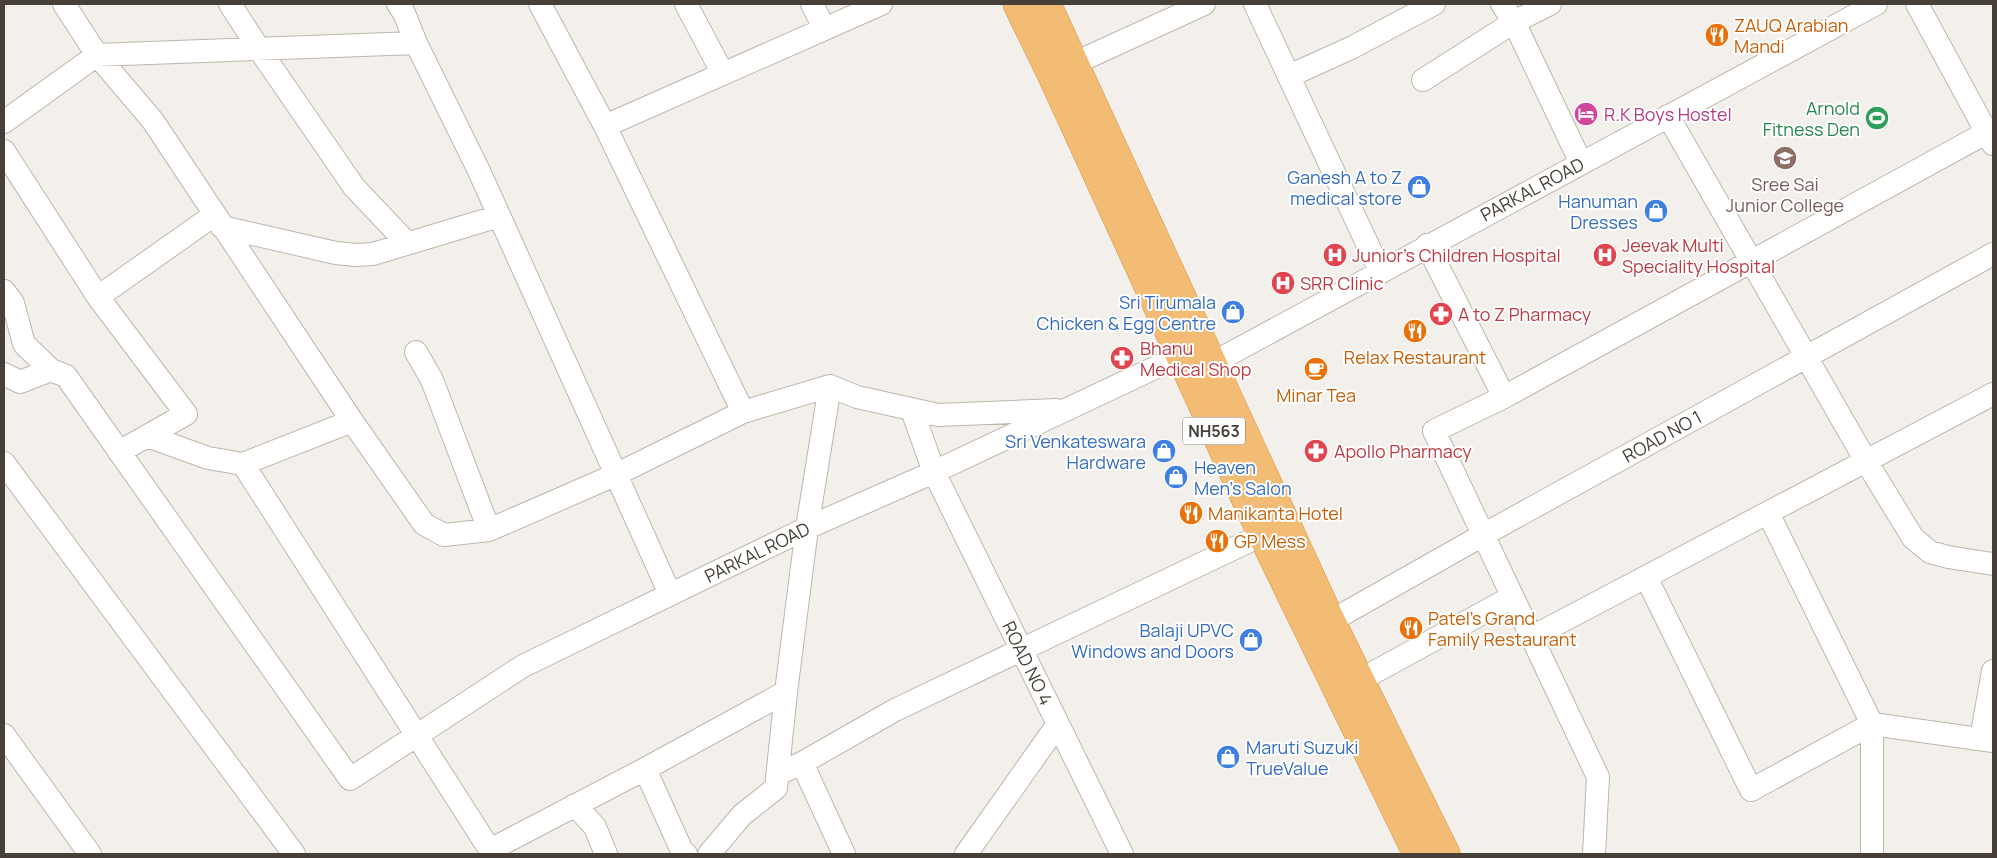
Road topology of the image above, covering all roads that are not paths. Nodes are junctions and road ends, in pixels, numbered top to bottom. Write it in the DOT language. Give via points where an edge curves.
graph roads {
  1 [pos="64,4"];
  2 [pos="230,4"];
  3 [pos="398,4"];
  4 [pos="540,4"];
  5 [pos="686,4"];
  6 [pos="812,4"];
  7 [pos="881,4"];
  8 [pos="1016,4"];
  9 [pos="1047,4"];
  10 [pos="1204,4"];
  11 [pos="1255,4"];
  12 [pos="1434,4"];
  13 [pos="1550,4"];
  14 [pos="1876,4"];
  15 [pos="1917,4"];
  16 [pos="1508,13"];
  17 [pos="824,28"];
  18 [pos="416,43"];
  19 [pos="258,49"];
  20 [pos="97,55"];
  21 [pos="1075,63"];
  22 [pos="723,74"];
  23 [pos="1289,76"];
  24 [pos="1423,80"];
  25 [pos="1668,116"];
  26 [pos="4,122"];
  27 [pos="605,126"];
  28 [pos="1991,136"];
  29 [pos="4,151"];
  30 [pos="1582,162"];
  31 [pos="500,216"];
  32 [pos="218,221"];
  33 [pos="407,243"];
  34 [pos="1427,245"];
  35 [pos="1993,254"];
  36 [pos="1752,262"];
  37 [pos="1380,271"];
  38 [pos="4,291"];
  39 [pos="98,297"];
  40 [pos="416,352"];
  41 [pos="1806,357"];
  42 [pos="1193,365"];
  43 [pos="51,370"];
  44 [pos="4,374"];
  45 [pos="830,386"];
  46 [pos="1993,394"];
  47 [pos="1504,397"];
  48 [pos="1070,409"];
  49 [pos="912,410"];
  50 [pos="743,412"];
  51 [pos="352,421"];
  52 [pos="147,436"];
  53 [pos="119,452"];
  54 [pos="1866,461"];
  55 [pos="4,463"];
  56 [pos="243,464"];
  57 [pos="934,472"];
  58 [pos="615,475"];
  59 [pos="1768,512"];
  60 [pos="807,528"];
  61 [pos="489,530"];
  62 [pos="1262,535"];
  63 [pos="1483,535"];
  64 [pos="1993,564"];
  65 [pos="1646,577"];
  66 [pos="670,594"];
  67 [pos="1512,597"];
  68 [pos="1332,621"];
  69 [pos="1532,637"];
  70 [pos="1022,650"];
  71 [pos="1993,671"];
  72 [pos="1360,680"];
  73 [pos="786,692"];
  74 [pos="1058,724"];
  75 [pos="1872,724"];
  76 [pos="4,735"];
  77 [pos="416,735"];
  78 [pos="1987,740"];
  79 [pos="802,763"];
  80 [pos="645,769"];
  81 [pos="778,774"];
  82 [pos="575,805"];
  83 [pos="681,853"];
  84 [pos="90,854"];
  85 [pos="294,854"];
  86 [pos="606,854"];
  87 [pos="708,854"];
  88 [pos="844,854"];
  89 [pos="966,854"];
  90 [pos="1122,854"];
  91 [pos="1418,854"];
  92 [pos="1446,854"];
  93 [pos="1594,854"];
  94 [pos="1872,854"];
  1 -- 20 [label="street"];
  2 -- 19 [label="street"];
  3 -- 18 [label="street"];
  4 -- 27 [label="street"];
  5 -- 22 [label="street"];
  6 -- 17 [label="street"];
  7 -- 17 [label="street"];
  8 -- 42 [label="highway, NH563"];
  9 -- 21 [label="highway, NH563"];
  10 -- 21 [label="street"];
  11 -- 23 [label="street"];
  12 -- 23 [label="street"];
  13 -- 16 [label="street"];
  14 -- 25 [label="street, PARKAL ROAD"];
  15 -- 28 [label="street"];
  16 -- 24 [label="street"];
  16 -- 30 [label="street"];
  17 -- 22 [label="street"];
  18 -- 19 [label="street"];
  18 -- 31 [label="street"];
  19 -- 20 [label="street"];
  19 -- 33 [label="street" via="354,187"];
  20 -- 26 [label="street"];
  20 -- 32 [label="street" via="153,121"];
  21 -- 42 [label="highway, NH563"];
  22 -- 27 [label="street"];
  23 -- 37 [label="street"];
  25 -- 30 [label="street, PARKAL ROAD"];
  25 -- 36 [label="street"];
  27 -- 50 [label="street"];
  28 -- 36 [label="street"];
  29 -- 39 [label="street"];
  30 -- 34 [label="street, PARKAL ROAD"];
  31 -- 33 [label="street"];
  31 -- 58 [label="street"];
  32 -- 33 [label="street" via="336,253 373,254"];
  32 -- 39 [label="street"];
  32 -- 51 [label="street"];
  34 -- 37 [label="street, PARKAL ROAD"];
  34 -- 47 [label="street"];
  35 -- 41 [label="street, ROAD NO 1"];
  36 -- 41 [label="street"];
  36 -- 47 [label="street"];
  37 -- 42 [label="street, PARKAL ROAD"];
  38 -- 43 [label="street" via="13,303 24,344"];
  39 -- 52 [label="street" via="186,414"];
  40 -- 61 [label="street" via="432,380"];
  41 -- 54 [label="street"];
  41 -- 63 [label="street, ROAD NO 1"];
  42 -- 48 [label="street, PARKAL ROAD"];
  42 -- 62 [label="highway, NH563"];
  42 -- 68 [label="highway, NH563"];
  43 -- 44 [label="street" via="20,382"];
  43 -- 53 [label="street" via="66,376"];
  45 -- 49 [label="street" via="857,397"];
  45 -- 50 [label="street"];
  45 -- 60 [label="street"];
  46 -- 54 [label="street"];
  47 -- 63 [label="street" via="1434,431"];
  48 -- 49 [label="street" via="938,416"];
  48 -- 57 [label="street, PARKAL ROAD"];
  49 -- 57 [label="street, ROAD NO 4"];
  50 -- 58 [label="street"];
  51 -- 56 [label="street"];
  51 -- 61 [label="street" via="424,524 444,535"];
  52 -- 53 [label="street"];
  52 -- 56 [label="street" via="208,458"];
  53 -- 77 [label="street, PARKAL ROAD" via="350,780"];
  54 -- 59 [label="street"];
  54 -- 64 [label="street" via="1913,538 1930,552"];
  55 -- 85 [label="street"];
  56 -- 77 [label="street"];
  57 -- 60 [label="street, PARKAL ROAD"];
  57 -- 70 [label="street, ROAD NO 4"];
  58 -- 61 [label="street"];
  58 -- 66 [label="street"];
  59 -- 65 [label="street"];
  59 -- 75 [label="street"];
  60 -- 66 [label="street, PARKAL ROAD"];
  60 -- 73 [label="street"];
  62 -- 70 [label="street"];
  62 -- 91 [label="highway, NH563"];
  63 -- 67 [label="street"];
  63 -- 68 [label="street, ROAD NO 1"];
  65 -- 69 [label="street"];
  65 -- 75 [label="street" via="1751,790"];
  66 -- 77 [label="street, PARKAL ROAD" via="523,666"];
  67 -- 69 [label="street"];
  67 -- 72 [label="street"];
  68 -- 72 [label="highway, NH563"];
  69 -- 93 [label="street" via="1598,777"];
  70 -- 74 [label="street, ROAD NO 4"];
  70 -- 79 [label="street" via="895,710"];
  71 -- 78 [label="street"];
  72 -- 92 [label="highway, NH563"];
  73 -- 80 [label="street"];
  73 -- 81 [label="street"];
  74 -- 89 [label="street"];
  74 -- 90 [label="street, ROAD NO 4"];
  75 -- 78 [label="street"];
  75 -- 94 [label="street"];
  76 -- 84 [label="street"];
  77 -- 82 [label="street" via="490,850"];
  79 -- 81 [label="street"];
  79 -- 88 [label="street"];
  80 -- 82 [label="street"];
  80 -- 83 [label="street"];
  81 -- 87 [label="street" via="776,788 742,815"];
  82 -- 86 [label="street" via="595,828"];
}
